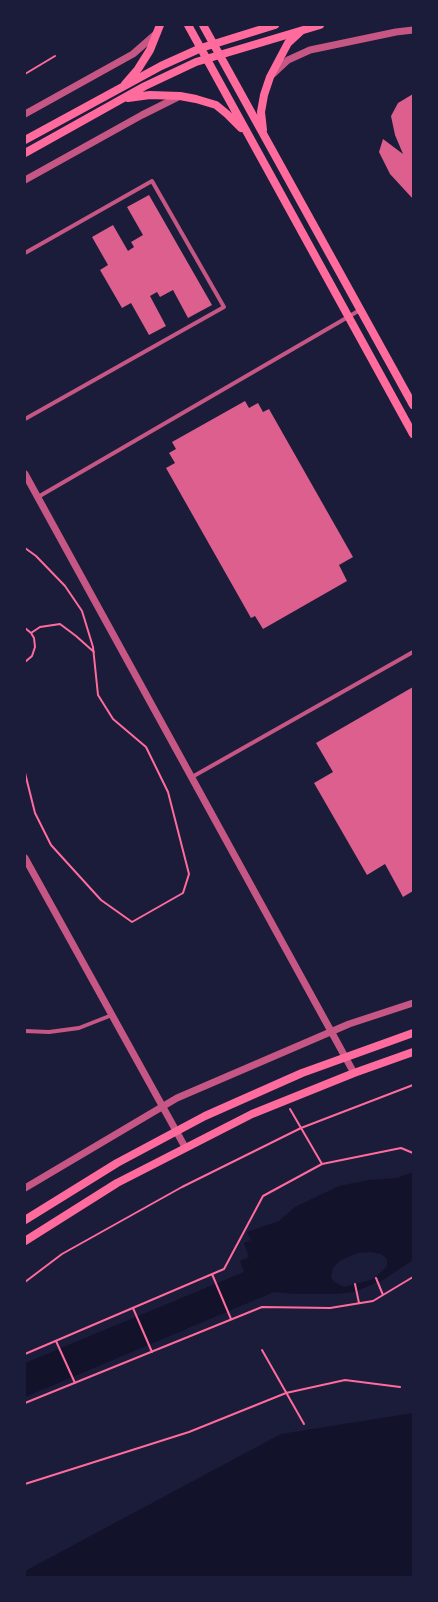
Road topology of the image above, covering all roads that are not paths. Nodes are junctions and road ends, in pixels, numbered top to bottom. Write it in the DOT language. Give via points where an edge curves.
graph roads {
  1 [pos="188,25"];
  2 [pos="203,25"];
  3 [pos="275,25"];
  4 [pos="320,25"];
  5 [pos="158,29"];
  6 [pos="302,30"];
  7 [pos="413,30"];
  8 [pos="213,44"];
  9 [pos="201,48"];
  10 [pos="219,55"];
  11 [pos="207,59"];
  12 [pos="270,77"];
  13 [pos="121,88"];
  14 [pos="180,96"];
  15 [pos="123,99"];
  16 [pos="25,114"];
  17 [pos="263,134"];
  18 [pos="250,137"];
  19 [pos="25,140"];
  20 [pos="25,153"];
  21 [pos="25,180"];
  22 [pos="25,252"];
  23 [pos="360,310"];
  24 [pos="349,317"];
  25 [pos="413,405"];
  26 [pos="25,419"];
  27 [pos="413,434"];
  28 [pos="25,474"];
  29 [pos="38,497"];
  30 [pos="413,652"];
  31 [pos="192,777"];
  32 [pos="25,858"];
  33 [pos="413,1002"];
  34 [pos="112,1015"];
  35 [pos="25,1031"];
  36 [pos="332,1031"];
  37 [pos="413,1033"];
  38 [pos="413,1052"];
  39 [pos="346,1056"];
  40 [pos="354,1073"];
  41 [pos="163,1107"];
  42 [pos="176,1131"];
  43 [pos="185,1147"];
  44 [pos="25,1188"];
  45 [pos="25,1220"];
  46 [pos="25,1241"];
  1 -- 9 [label="main road"];
  2 -- 8 [label="main road"];
  3 -- 8 [label="main road"];
  4 -- 6 [label="main road"];
  5 -- 13 [label="main road" via="150,50"];
  5 -- 16 [label="street" via="133,54"];
  6 -- 10 [label="main road"];
  6 -- 12 [label="main road" via="288,43"];
  7 -- 12 [label="street" via="310,50 288,60"];
  8 -- 9 [label="main road"];
  8 -- 10 [label="main road"];
  9 -- 11 [label="main road"];
  9 -- 13 [label="main road"];
  10 -- 11 [label="main road"];
  10 -- 17 [label="main road"];
  11 -- 15 [label="main road" via="145,86"];
  11 -- 18 [label="main road"];
  12 -- 17 [label="main road" via="261,112"];
  13 -- 19 [label="main road"];
  14 -- 15 [label="main road" via="150,95"];
  14 -- 18 [label="main road" via="216,105"];
  14 -- 21 [label="street"];
  15 -- 20 [label="main road"];
  17 -- 23 [label="main road"];
  18 -- 24 [label="main road"];
  22 -- 26 [label="street" via="152,181 224,307"];
  23 -- 24 [label="street"];
  23 -- 25 [label="main road"];
  24 -- 27 [label="main road"];
  24 -- 29 [label="street"];
  28 -- 29 [label="street"];
  29 -- 31 [label="street"];
  30 -- 31 [label="street"];
  31 -- 36 [label="street"];
  32 -- 34 [label="street"];
  33 -- 36 [label="street"];
  34 -- 35 [label="street" via="79,1028 49,1032"];
  34 -- 41 [label="street"];
  36 -- 39 [label="street"];
  36 -- 41 [label="street" via="177,1098"];
  37 -- 39 [label="main road"];
  38 -- 40 [label="main road"];
  39 -- 40 [label="street"];
  39 -- 42 [label="main road" via="302,1072"];
  40 -- 43 [label="main road" via="252,1114"];
  41 -- 42 [label="street"];
  41 -- 44 [label="street"];
  42 -- 43 [label="street"];
  42 -- 45 [label="main road" via="117,1163"];
  43 -- 46 [label="main road" via="117,1183"];
}
